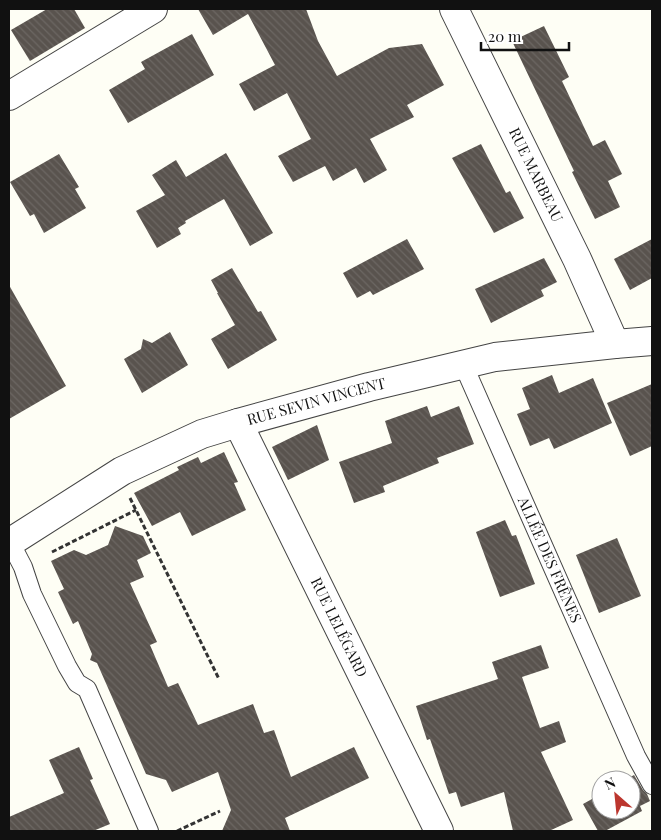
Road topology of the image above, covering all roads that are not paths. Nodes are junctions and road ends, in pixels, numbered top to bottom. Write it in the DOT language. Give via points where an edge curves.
graph roads {
  1 [pos="153,9"];
  2 [pos="454,9"];
  3 [pos="9,96"];
  4 [pos="652,341"];
  5 [pos="615,344"];
  6 [pos="463,364"];
  7 [pos="238,423"];
  8 [pos="9,543"];
  9 [pos="652,785"];
  10 [pos="149,831"];
  11 [pos="439,831"];
  1 -- 3 [label="street"];
  2 -- 5 [label="street, RUE MARBEAU" via="577,259"];
  4 -- 5 [label="street, RUE SEVIN VINCENT"];
  5 -- 6 [label="street, RUE SEVIN VINCENT" via="495,356"];
  6 -- 7 [label="street, RUE SEVIN VINCENT"];
  6 -- 9 [label="lane, ALLÉE DES FRÊNES" via="636,756"];
  7 -- 8 [label="street, RUE SEVIN VINCENT" via="202,434 122,471"];
  7 -- 11 [label="street, RUE LELÉGARD"];
  8 -- 10 [label="lane" via="67,666 77,682 87,690"];
}
